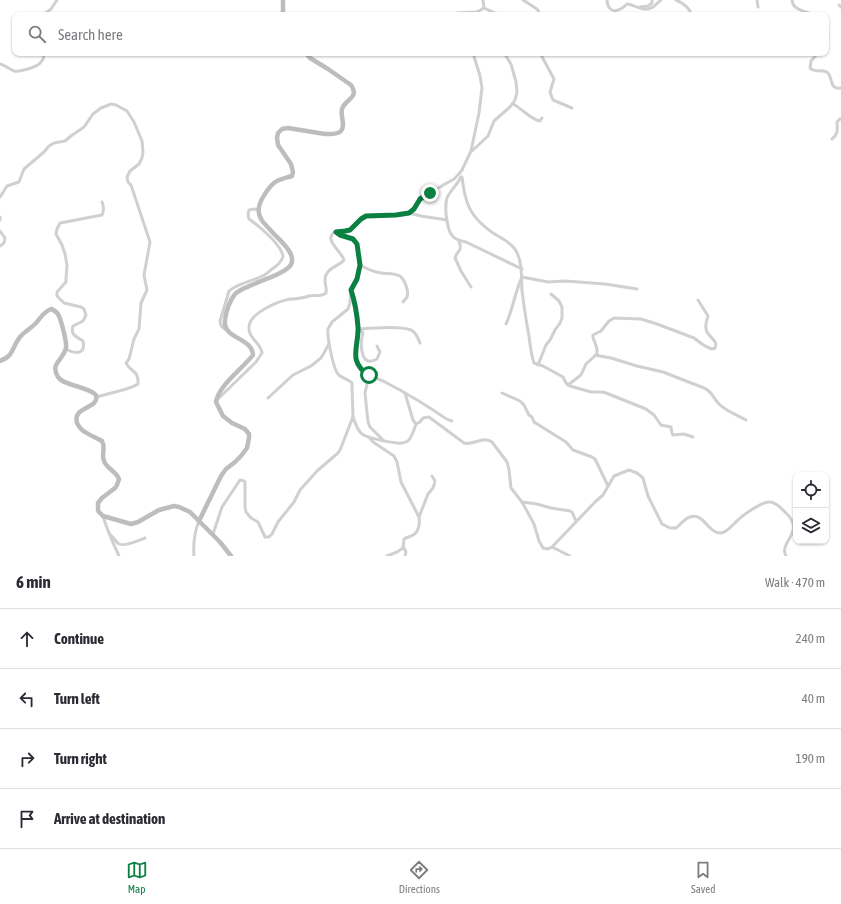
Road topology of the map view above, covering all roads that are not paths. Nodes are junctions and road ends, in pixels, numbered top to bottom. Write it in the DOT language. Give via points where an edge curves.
graph roads {
  1 [pos="57,0"];
  2 [pos="283,0"];
  3 [pos="484,0"];
  4 [pos="523,0"];
  5 [pos="607,0"];
  6 [pos="652,0"];
  7 [pos="661,0"];
  8 [pos="676,0"];
  9 [pos="756,0"];
  10 [pos="792,0"];
  11 [pos="636,6"];
  12 [pos="758,7"];
  13 [pos="484,8"];
  14 [pos="47,12"];
  15 [pos="283,12"];
  16 [pos="477,12"];
  17 [pos="493,12"];
  18 [pos="539,12"];
  19 [pos="691,12"];
  20 [pos="806,12"];
  21 [pos="43,56"];
  22 [pos="309,56"];
  23 [pos="474,56"];
  24 [pos="506,56"];
  25 [pos="542,56"];
  26 [pos="815,56"];
  27 [pos="0,64"];
  28 [pos="841,88"];
  29 [pos="513,104"];
  30 [pos="572,108"];
  31 [pos="542,118"];
  32 [pos="841,119"];
  33 [pos="832,139"];
  34 [pos="471,151"];
  35 [pos="462,170"];
  36 [pos="462,177"];
  37 [pos="0,196"];
  38 [pos="102,202"];
  39 [pos="259,210"];
  40 [pos="409,213"];
  41 [pos="0,217"];
  42 [pos="0,220"];
  43 [pos="447,220"];
  44 [pos="0,231"];
  45 [pos="336,232"];
  46 [pos="459,241"];
  47 [pos="0,246"];
  48 [pos="360,265"];
  49 [pos="522,269"];
  50 [pos="522,277"];
  51 [pos="471,287"];
  52 [pos="637,289"];
  53 [pos="351,290"];
  54 [pos="551,294"];
  55 [pos="698,300"];
  56 [pos="403,302"];
  57 [pos="506,324"];
  58 [pos="360,329"];
  59 [pos="226,330"];
  60 [pos="420,343"];
  61 [pos="330,344"];
  62 [pos="377,346"];
  63 [pos="66,349"];
  64 [pos="595,355"];
  65 [pos="0,361"];
  66 [pos="538,365"];
  67 [pos="369,375"];
  68 [pos="568,384"];
  69 [pos="405,393"];
  70 [pos="502,393"];
  71 [pos="97,397"];
  72 [pos="268,398"];
  73 [pos="217,400"];
  74 [pos="353,416"];
  75 [pos="746,420"];
  76 [pos="452,421"];
  77 [pos="416,424"];
  78 [pos="369,437"];
  79 [pos="693,437"];
  80 [pos="384,440"];
  81 [pos="432,476"];
  82 [pos="608,486"];
  83 [pos="522,502"];
  84 [pos="103,516"];
  85 [pos="419,517"];
  86 [pos="199,521"];
  87 [pos="576,521"];
  88 [pos="109,533"];
  89 [pos="212,534"];
  90 [pos="145,538"];
  91 [pos="404,546"];
  92 [pos="552,547"];
  93 [pos="120,556"];
  94 [pos="194,556"];
  95 [pos="231,556"];
  96 [pos="387,556"];
  97 [pos="405,556"];
  98 [pos="570,556"];
  99 [pos="786,556"];
  1 -- 14 [label="street"];
  2 -- 15 [label="street"];
  3 -- 13 [label="street"];
  4 -- 18 [label="street"];
  5 -- 11 [label="street" via="608,6 615,11 627,4"];
  6 -- 11 [label="street" via="648,6"];
  7 -- 11 [label="street" via="651,8 642,9"];
  8 -- 19 [label="street" via="687,6"];
  9 -- 12 [label="street"];
  10 -- 20 [label="street" via="793,6"];
  13 -- 16 [label="street"];
  13 -- 17 [label="street"];
  21 -- 27 [label="street" via="39,64 20,71"];
  22 -- 39 [label="street" via="353,88 354,94 343,107 343,126 338,133 325,134 288,128 278,133 278,145 291,164 293,172 292,176 276,181 271,186"];
  23 -- 34 [label="street" via="482,88"];
  24 -- 29 [label="street" via="516,82 517,92"];
  25 -- 30 [label="street" via="554,79 550,92 552,100"];
  26 -- 28 [label="street" via="810,61 810,68 816,72 826,71 834,87"];
  29 -- 31 [label="street" via="536,121"];
  29 -- 34 [label="street" via="494,122 488,136"];
  32 -- 33 [label="street" via="837,122 838,132"];
  34 -- 35 [label="street"];
  35 -- 36 [label="street"];
  35 -- 40 [label="street" via="454,178 420,199"];
  36 -- 43 [label="street" via="446,201"];
  36 -- 49 [label="street" via="464,193 471,212 488,229 515,249"];
  37 -- 71 [label="street" via="7,186 19,182 24,168 54,143 65,142 81,130 101,108 116,105 127,111 134,122 142,141 143,152 139,164 130,171 127,180 131,185 150,242 145,268 147,290 141,303 139,329 126,363 135,372 138,384"];
  38 -- 63 [label="street" via="102,215 60,223 57,229 56,234 65,254 66,282 56,295 64,303 84,309 86,315 83,321 72,329 74,335 83,341 83,350 76,353"];
  39 -- 59 [label="street" via="263,222 291,253 292,262 281,272 236,294 231,300 226,316"];
  39 -- 59 [label="street" via="249,210 249,219 273,240 283,252 283,258 263,276 229,291 220,320 220,324"];
  40 -- 43 [label="street"];
  40 -- 45 [label="street" via="366,216 350,230"];
  41 -- 42 [label="street"];
  43 -- 46 [label="street" via="450,232"];
  44 -- 47 [label="street" via="5,238"];
  45 -- 48 [label="street" via="355,241"];
  45 -- 73 [label="street" via="332,234 331,241 344,260 328,272 325,281 326,293 323,296 286,300 256,314 249,324 249,331 253,340 260,345 262,353"];
  46 -- 49 [label="street"];
  46 -- 51 [label="street" via="461,249 455,258"];
  48 -- 53 [label="street"];
  48 -- 56 [label="street" via="376,272 399,276 404,281 407,291 407,297"];
  49 -- 50 [label="street"];
  50 -- 52 [label="street" via="548,282 605,284"];
  50 -- 57 [label="street"];
  50 -- 66 [label="street" via="533,361"];
  53 -- 58 [label="street"];
  53 -- 61 [label="street" via="350,306 328,329"];
  54 -- 66 [label="street" via="562,307 562,318"];
  55 -- 64 [label="street" via="708,316 706,331 716,343 715,348 712,349 694,338 641,319 618,318 611,320 601,331 593,335 597,349"];
  58 -- 60 [label="street" via="411,330"];
  58 -- 62 [label="street" via="361,351 367,360 374,361 378,358 380,352"];
  58 -- 67 [label="street" via="357,363 363,372"];
  59 -- 73 [label="street" via="250,345 253,355 225,385"];
  61 -- 72 [label="street" via="321,358 293,375"];
  61 -- 74 [label="street" via="337,373 352,383"];
  63 -- 65 [label="street" via="59,317 56,311 51,309 19,338 13,352"];
  63 -- 71 [label="street" via="55,367 59,379 94,393"];
  64 -- 68 [label="street" via="586,364 581,375"];
  64 -- 75 [label="street" via="663,372 709,390 720,405"];
  66 -- 68 [label="street" via="564,377"];
  67 -- 69 [label="street"];
  67 -- 80 [label="street" via="365,393 368,422"];
  68 -- 79 [label="street" via="590,392 606,393 642,407 654,415 661,426 670,427 673,435 684,434"];
  69 -- 76 [label="street" via="446,420"];
  69 -- 77 [label="street"];
  70 -- 82 [label="street" via="520,401 534,422 566,442 573,450 595,459"];
  71 -- 84 [label="street" via="95,403 78,413 77,421 83,431 102,441 105,464 119,479 117,486 98,503 98,510"];
  73 -- 86 [label="street" via="223,416 245,429 250,436 247,448 221,476"];
  74 -- 78 [label="street" via="361,434"];
  74 -- 89 [label="street" via="338,453 300,490 270,536 266,538 258,522 246,512 244,480 240,480 222,507"];
  77 -- 80 [label="street" via="411,437 403,444"];
  77 -- 83 [label="street" via="429,417 464,443 491,440 509,467 510,488"];
  78 -- 80 [label="street"];
  78 -- 85 [label="street" via="394,456 401,482"];
  81 -- 85 [label="street" via="434,485"];
  82 -- 87 [label="street" via="606,492"];
  82 -- 99 [label="street" via="618,474 629,470 637,473 643,478 648,496 662,524 670,528 676,528 687,518 695,516 701,518 711,529 725,532 740,518 763,504 772,502 789,515 792,522 794,530 784,549"];
  83 -- 87 [label="street" via="570,511"];
  83 -- 92 [label="street" via="534,524 541,546"];
  84 -- 86 [label="street" via="131,524 174,506 190,512"];
  84 -- 88 [label="street"];
  85 -- 91 [label="street" via="417,531 404,539"];
  86 -- 89 [label="street"];
  86 -- 94 [label="street" via="195,529"];
  87 -- 92 [label="street"];
  88 -- 90 [label="street" via="122,545"];
  88 -- 93 [label="street"];
  89 -- 95 [label="street"];
  91 -- 96 [label="street" via="400,551"];
  91 -- 97 [label="street"];
  92 -- 98 [label="street"];
}
